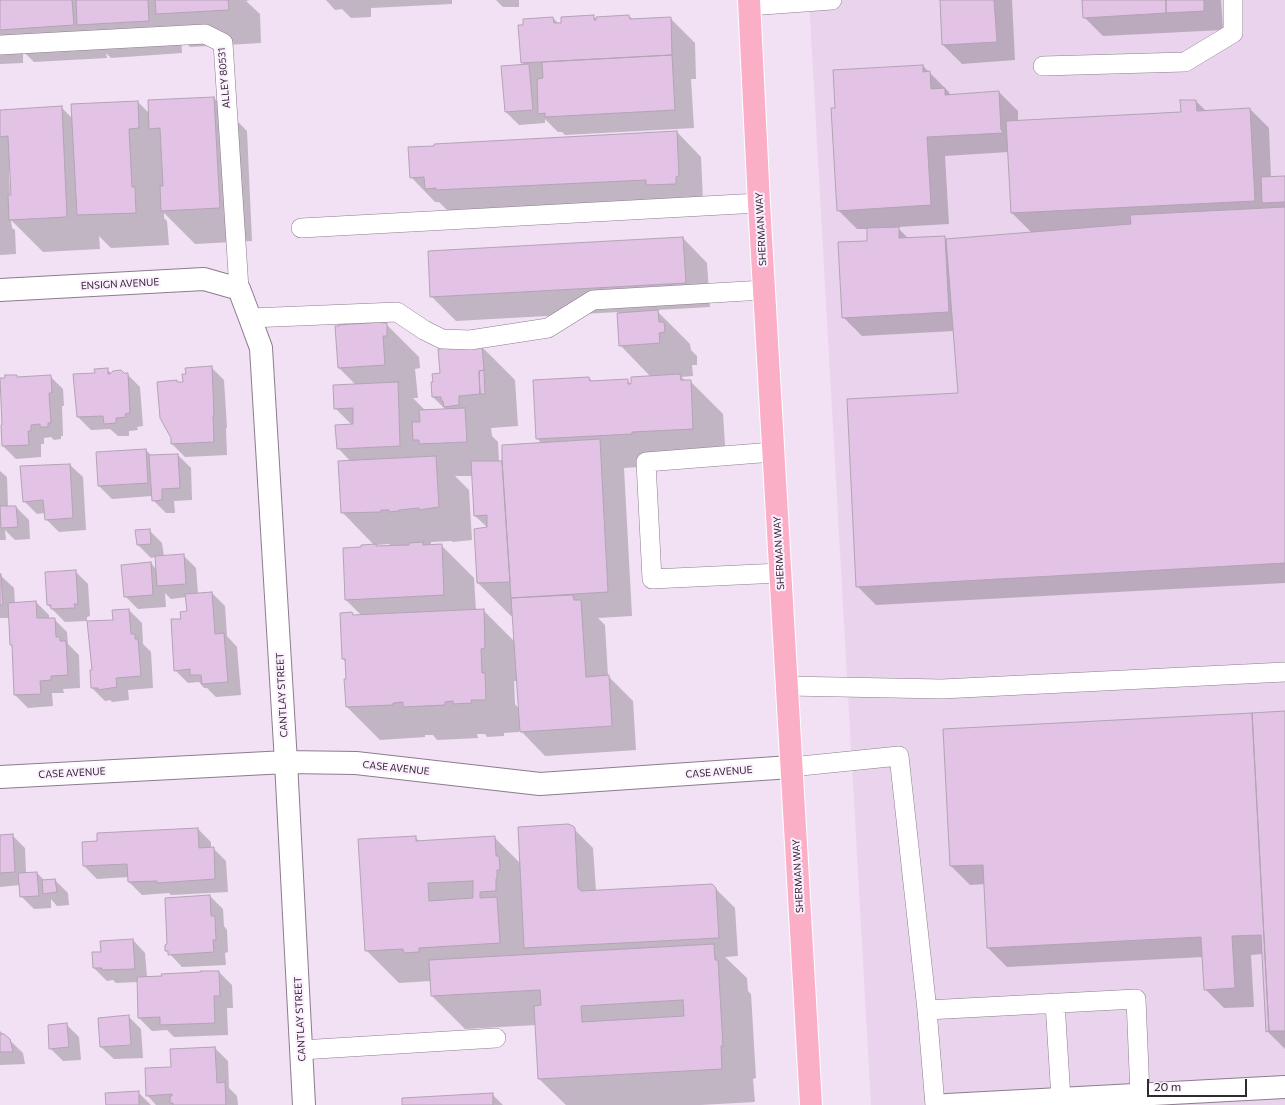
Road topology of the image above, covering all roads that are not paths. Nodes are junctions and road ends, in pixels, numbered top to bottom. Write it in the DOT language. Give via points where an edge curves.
graph roads {
  1 [pos="832,0"];
  2 [pos="1233,0"];
  3 [pos="749,3"];
  4 [pos="0,45"];
  5 [pos="1044,66"];
  6 [pos="759,203"];
  7 [pos="301,228"];
  8 [pos="239,289"];
  9 [pos="0,290"];
  10 [pos="764,290"];
  11 [pos="250,318"];
  12 [pos="773,452"];
  13 [pos="780,574"];
  14 [pos="1285,672"];
  15 [pos="787,686"];
  16 [pos="286,762"];
  17 [pos="791,767"];
  18 [pos="0,776"];
  19 [pos="1055,1003"];
  20 [pos="927,1010"];
  21 [pos="496,1038"];
  22 [pos="302,1050"];
  23 [pos="1285,1087"];
  24 [pos="1140,1094"];
  25 [pos="1062,1099"];
  26 [pos="1025,1103"];
  27 [pos="304,1105"];
  28 [pos="811,1105"];
  29 [pos="935,1105"];
  30 [pos="947,1105"];
  1 -- 3 [label="lane"];
  2 -- 5 [label="lane" via="1233,34 1185,62"];
  3 -- 6 [label="main road, SHERMAN WAY"];
  4 -- 8 [label="lane, ALLEY 80531" via="206,34 223,44"];
  6 -- 7 [label="lane"];
  6 -- 10 [label="main road, SHERMAN WAY"];
  8 -- 9 [label="street, ENSIGN AVENUE" via="204,279"];
  8 -- 11 [label="street, CANTLAY STREET"];
  10 -- 11 [label="lane" via="593,300 548,328 470,340 442,339 397,312"];
  10 -- 12 [label="main road, SHERMAN WAY"];
  11 -- 16 [label="street, CANTLAY STREET" via="261,348"];
  12 -- 13 [label="main road, SHERMAN WAY"];
  12 -- 13 [label="lane" via="646,462 652,579"];
  13 -- 15 [label="main road, SHERMAN WAY"];
  14 -- 15 [label="lane" via="942,689"];
  15 -- 17 [label="main road, SHERMAN WAY"];
  16 -- 17 [label="street, CASE AVENUE" via="356,763 540,784"];
  16 -- 18 [label="street, CASE AVENUE"];
  16 -- 22 [label="street, CANTLAY STREET"];
  17 -- 20 [label="lane" via="899,756"];
  17 -- 28 [label="main road, SHERMAN WAY"];
  19 -- 20 [label="lane"];
  19 -- 24 [label="lane" via="1136,999"];
  19 -- 25 [label="lane"];
  20 -- 29 [label="lane"];
  21 -- 22 [label="lane"];
  22 -- 27 [label="street, CANTLAY STREET"];
  23 -- 24 [label="street"];
  24 -- 25 [label="street"];
  25 -- 26 [label="street"];
  26 -- 30 [label="street"];
}
